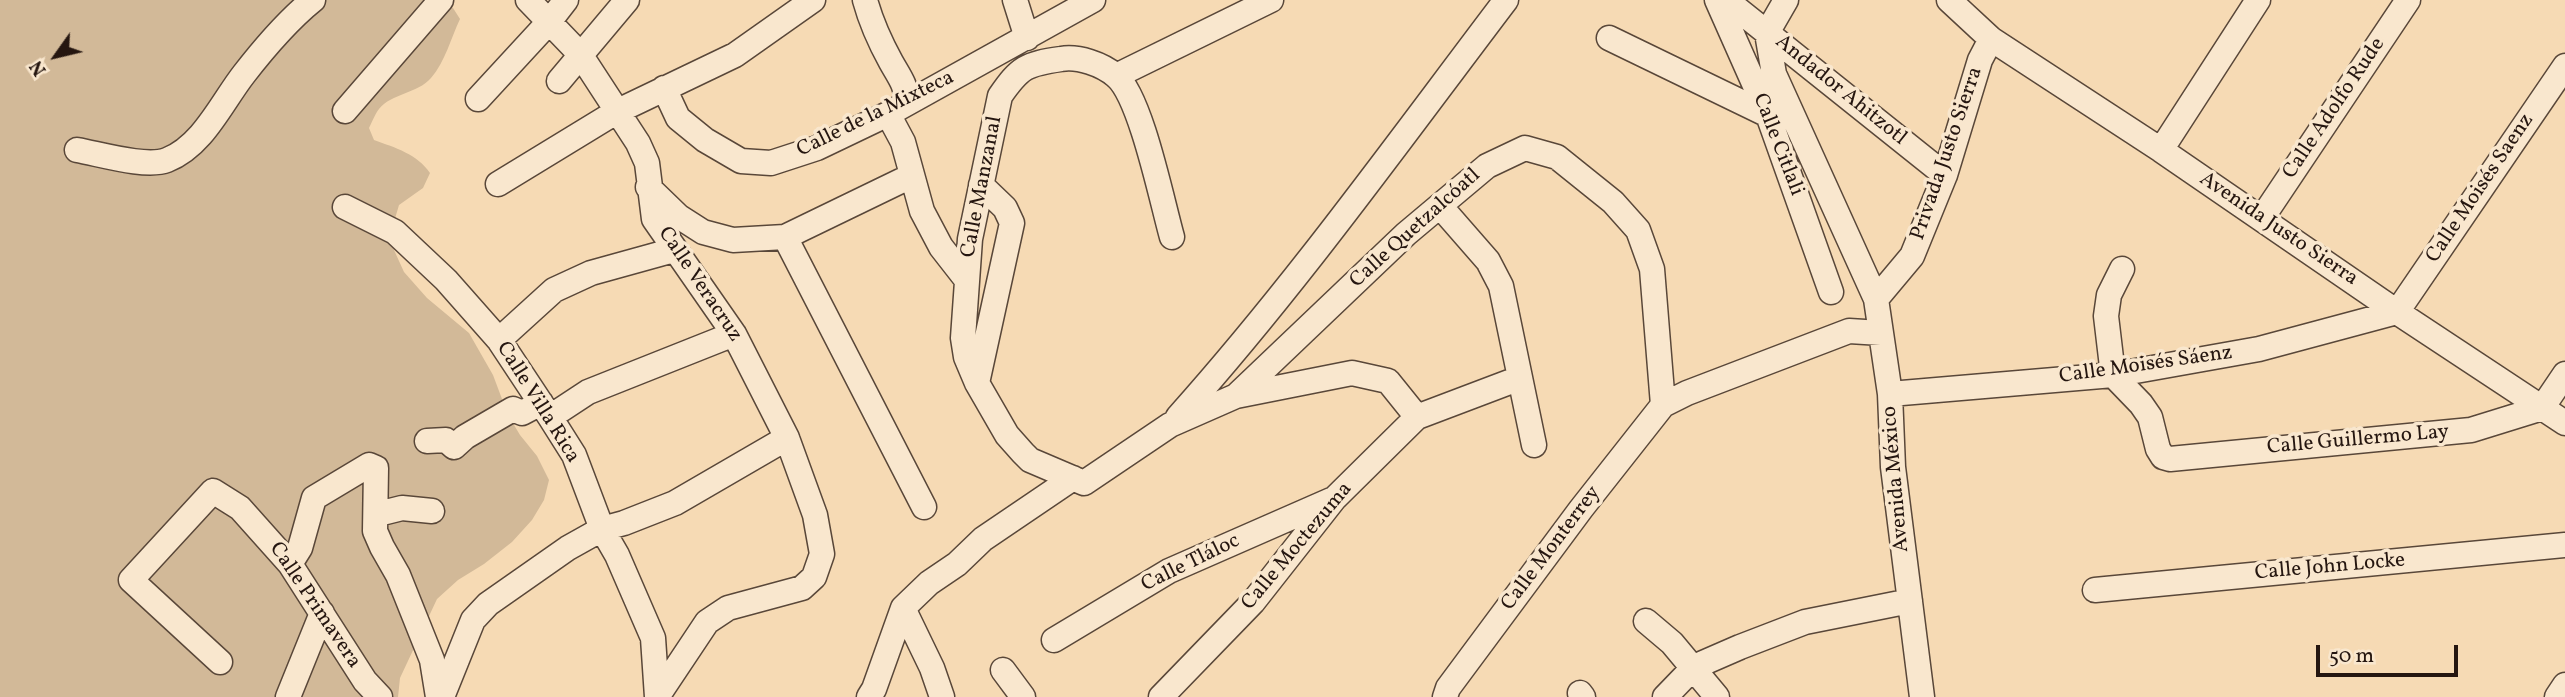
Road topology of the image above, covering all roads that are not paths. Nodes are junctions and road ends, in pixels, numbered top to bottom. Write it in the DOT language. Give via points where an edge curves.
graph roads {
  1 [pos="313,0"];
  2 [pos="441,0"];
  3 [pos="528,0"];
  4 [pos="566,0"];
  5 [pos="627,0"];
  6 [pos="865,0"];
  7 [pos="1015,0"];
  8 [pos="1092,0"];
  9 [pos="1271,0"];
  10 [pos="1506,0"];
  11 [pos="1717,0"];
  12 [pos="1726,0"];
  13 [pos="1786,0"];
  14 [pos="1949,0"];
  15 [pos="2258,0"];
  16 [pos="2408,0"];
  17 [pos="801,3"];
  18 [pos="549,22"];
  19 [pos="1767,33"];
  20 [pos="1027,38"];
  21 [pos="1609,38"];
  22 [pos="1991,39"];
  23 [pos="580,54"];
  24 [pos="992,56"];
  25 [pos="2565,66"];
  26 [pos="1116,76"];
  27 [pos="559,81"];
  28 [pos="664,88"];
  29 [pos="1000,96"];
  30 [pos="478,99"];
  31 [pos="898,108"];
  32 [pos="345,111"];
  33 [pos="617,112"];
  34 [pos="1768,115"];
  35 [pos="77,150"];
  36 [pos="2161,150"];
  37 [pos="1945,175"];
  38 [pos="911,176"];
  39 [pos="498,184"];
  40 [pos="981,186"];
  41 [pos="648,187"];
  42 [pos="345,206"];
  43 [pos="1440,206"];
  44 [pos="2262,218"];
  45 [pos="785,237"];
  46 [pos="1172,237"];
  47 [pos="674,250"];
  48 [pos="1859,264"];
  49 [pos="2122,269"];
  50 [pos="966,279"];
  51 [pos="1831,292"];
  52 [pos="1876,299"];
  53 [pos="2397,312"];
  54 [pos="1849,331"];
  55 [pos="1881,333"];
  56 [pos="734,334"];
  57 [pos="499,340"];
  58 [pos="2565,374"];
  59 [pos="2113,375"];
  60 [pos="1520,378"];
  61 [pos="977,383"];
  62 [pos="1890,394"];
  63 [pos="1236,396"];
  64 [pos="1663,405"];
  65 [pos="2543,408"];
  66 [pos="546,410"];
  67 [pos="1417,417"];
  68 [pos="2565,423"];
  69 [pos="1170,425"];
  70 [pos="787,438"];
  71 [pos="427,441"];
  72 [pos="1534,445"];
  73 [pos="1073,478"];
  74 [pos="1334,499"];
  75 [pos="923,507"];
  76 [pos="376,508"];
  77 [pos="432,511"];
  78 [pos="603,529"];
  79 [pos="2565,545"];
  80 [pos="290,564"];
  81 [pos="2095,590"];
  82 [pos="1910,601"];
  83 [pos="903,608"];
  84 [pos="322,613"];
  85 [pos="1646,621"];
  86 [pos="1054,639"];
  87 [pos="220,662"];
  88 [pos="1694,667"];
  89 [pos="1003,670"];
  90 [pos="2565,685"];
  91 [pos="367,692"];
  92 [pos="288,697"];
  93 [pos="440,697"];
  94 [pos="657,697"];
  95 [pos="869,697"];
  96 [pos="942,697"];
  97 [pos="1023,697"];
  98 [pos="1161,697"];
  99 [pos="1445,697"];
  100 [pos="1665,697"];
  101 [pos="1717,697"];
  102 [pos="1922,697"];
  103 [pos="2557,697"];
  1 -- 35 [label="street" via="292,17 244,74 192,144 166,161 142,162"];
  2 -- 32 [label="street"];
  3 -- 18 [label="street, Calle Veracruz"];
  4 -- 18 [label="street"];
  5 -- 23 [label="street"];
  6 -- 31 [label="street" via="872,23 905,83"];
  7 -- 20 [label="street"];
  8 -- 20 [label="street, Calle de la Mixteca"];
  9 -- 26 [label="street"];
  10 -- 69 [label="street" via="1308,261"];
  11 -- 34 [label="street, Calle Citlali"];
  12 -- 19 [label="street"];
  13 -- 19 [label="street"];
  14 -- 22 [label="street, Avenida Justo Sierra"];
  15 -- 36 [label="street"];
  16 -- 44 [label="street, Calle Adolfo Rude"];
  17 -- 28 [label="street" via="735,55"];
  18 -- 23 [label="street, Calle Veracruz"];
  18 -- 30 [label="street"];
  19 -- 37 [label="street, Andador Ahitzotl"];
  19 -- 48 [label="street" via="1774,74"];
  20 -- 24 [label="street, Calle de la Mixteca"];
  21 -- 34 [label="street"];
  22 -- 36 [label="street, Avenida Justo Sierra"];
  22 -- 37 [label="street, Privada Justo Sierra" via="1980,60"];
  23 -- 27 [label="street"];
  23 -- 33 [label="street, Calle Veracruz"];
  24 -- 29 [label="street"];
  24 -- 31 [label="street, Calle de la Mixteca"];
  25 -- 53 [label="street, Calle Moisés Saenz"];
  26 -- 29 [label="street" via="1092,62 1067,58 1031,63 1013,77"];
  26 -- 46 [label="street" via="1139,116"];
  28 -- 31 [label="street, Calle de la Mixteca" via="678,118 741,161 771,163 817,148"];
  28 -- 33 [label="street"];
  29 -- 40 [label="street, Calle Manzanal"];
  31 -- 38 [label="street"];
  33 -- 39 [label="street"];
  33 -- 41 [label="street, Calle Veracruz" via="647,163"];
  34 -- 51 [label="street, Calle Citlali"];
  36 -- 44 [label="street, Avenida Justo Sierra"];
  37 -- 52 [label="street, Privada Justo Sierra" via="1912,256"];
  38 -- 45 [label="street"];
  38 -- 50 [label="street" via="940,247"];
  40 -- 50 [label="street, Calle Manzanal"];
  40 -- 61 [label="street" via="1005,208 1012,223"];
  41 -- 45 [label="street" via="703,232 733,240"];
  41 -- 47 [label="street, Calle Veracruz" via="654,219"];
  42 -- 57 [label="street, Calle Villa Rica" via="395,232"];
  43 -- 60 [label="street" via="1488,261 1500,286"];
  43 -- 63 [label="street, Calle Quetzalcóatl"];
  43 -- 64 [label="street, Calle Quetzalcóatl" via="1487,166 1525,148 1557,157 1613,202 1638,230 1652,269"];
  44 -- 53 [label="street, Avenida Justo Sierra"];
  45 -- 75 [label="street"];
  47 -- 56 [label="street, Calle Veracruz"];
  47 -- 57 [label="street" via="591,273 554,290"];
  48 -- 51 [label="street"];
  48 -- 52 [label="street, Avenida México"];
  49 -- 59 [label="street" via="2109,295 2106,316"];
  50 -- 61 [label="street, Calle Manzanal" via="963,338"];
  51 -- 54 [label="street"];
  52 -- 55 [label="street, Avenida México"];
  53 -- 59 [label="street, Calle Moisés Sáenz" via="2259,349"];
  53 -- 65 [label="street, Avenida Justo Sierra"];
  54 -- 55 [label="street"];
  54 -- 64 [label="street"];
  55 -- 62 [label="street, Avenida México"];
  56 -- 66 [label="street"];
  56 -- 70 [label="street, Calle Veracruz"];
  57 -- 66 [label="street, Calle Villa Rica"];
  58 -- 65 [label="street"];
  59 -- 62 [label="street, Calle Moisés Sáenz"];
  59 -- 65 [label="street, Calle Guillermo Lay" via="2150,417 2158,449 2170,458 2471,430"];
  60 -- 67 [label="street, Calle Moctezuma"];
  60 -- 72 [label="street"];
  61 -- 73 [label="street, Calle Manzanal" via="1007,435 1030,460"];
  62 -- 82 [label="street, Avenida México" via="1892,467"];
  63 -- 67 [label="street" via="1352,373 1388,381"];
  63 -- 69 [label="street, Calle Quetzalcóatl"];
  64 -- 99 [label="street, Calle Monterrey"];
  65 -- 68 [label="street, Avenida Justo Sierra"];
  66 -- 71 [label="street" via="513,410 454,447 446,440"];
  66 -- 78 [label="street, Calle Villa Rica" via="574,455"];
  67 -- 74 [label="street, Calle Moctezuma"];
  69 -- 73 [label="street" via="1084,483"];
  70 -- 78 [label="street" via="675,503"];
  70 -- 94 [label="street, Calle Veracruz" via="815,515 822,554 814,577 802,588 729,608 707,622"];
  73 -- 83 [label="street" via="983,539"];
  74 -- 86 [label="street, Calle Tláloc" via="1169,570"];
  74 -- 98 [label="street, Calle Moctezuma" via="1253,602"];
  76 -- 77 [label="street"];
  76 -- 80 [label="street" via="376,468 369,465 314,498 300,548"];
  76 -- 93 [label="street" via="375,530 432,660"];
  78 -- 93 [label="street" via="488,604 473,620"];
  78 -- 94 [label="street, Calle Villa Rica" via="653,638"];
  79 -- 81 [label="street, Calle John Locke"];
  80 -- 84 [label="street, Calle Primavera"];
  80 -- 87 [label="street, Calle Primavera" via="240,508 213,491 131,580"];
  82 -- 88 [label="street" via="1805,622"];
  82 -- 102 [label="street, Avenida México"];
  83 -- 95 [label="street"];
  83 -- 96 [label="street"];
  84 -- 91 [label="street, Calle Primavera"];
  84 -- 92 [label="street"];
  85 -- 88 [label="street"];
  88 -- 100 [label="street"];
  88 -- 101 [label="street"];
  89 -- 97 [label="street"];
  90 -- 103 [label="street"];
}
